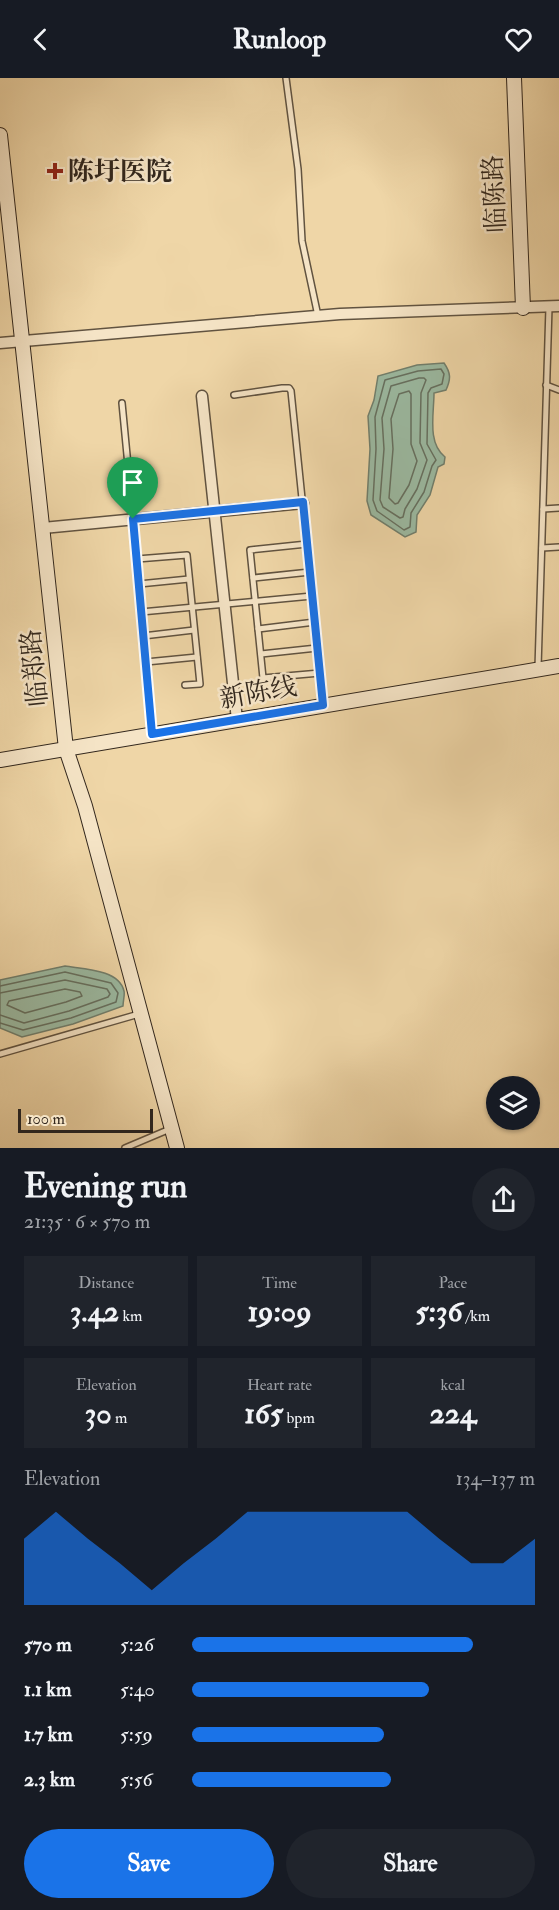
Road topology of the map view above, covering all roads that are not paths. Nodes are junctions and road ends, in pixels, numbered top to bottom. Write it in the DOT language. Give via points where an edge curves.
graph roads {
  1 [pos="286,78"];
  2 [pos="514,78"];
  3 [pos="0,135"];
  4 [pos="4,190"];
  5 [pos="554,307"];
  6 [pos="523,308"];
  7 [pos="318,316"];
  8 [pos="22,341"];
  9 [pos="0,344"];
  10 [pos="546,385"];
  11 [pos="559,390"];
  12 [pos="234,395"];
  13 [pos="202,396"];
  14 [pos="122,403"];
  15 [pos="303,502"];
  16 [pos="543,508"];
  17 [pos="559,508"];
  18 [pos="214,512"];
  19 [pos="133,519"];
  20 [pos="43,528"];
  21 [pos="307,544"];
  22 [pos="559,547"];
  23 [pos="542,548"];
  24 [pos="136,560"];
  25 [pos="310,572"];
  26 [pos="253,578"];
  27 [pos="189,579"];
  28 [pos="139,584"];
  29 [pos="312,596"];
  30 [pos="255,602"];
  31 [pos="224,604"];
  32 [pos="192,607"];
  33 [pos="141,612"];
  34 [pos="315,622"];
  35 [pos="258,629"];
  36 [pos="194,630"];
  37 [pos="143,636"];
  38 [pos="317,648"];
  39 [pos="261,654"];
  40 [pos="197,657"];
  41 [pos="146,663"];
  42 [pos="559,666"];
  43 [pos="538,669"];
  44 [pos="320,673"];
  45 [pos="185,685"];
  46 [pos="323,705"];
  47 [pos="237,720"];
  48 [pos="152,734"];
  49 [pos="66,748"];
  50 [pos="0,760"];
  51 [pos="141,1014"];
  52 [pos="0,1054"];
  53 [pos="171,1129"];
  54 [pos="125,1148"];
  55 [pos="177,1148"];
  1 -- 7 [label="lane" via="298,169 302,241"];
  2 -- 6 [label="main road, 临陈路"];
  3 -- 4 [label="main road, 临郑路"];
  4 -- 8 [label="main road, 临郑路"];
  5 -- 6 [label="street"];
  5 -- 10 [label="lane"];
  6 -- 7 [label="street"];
  7 -- 8 [label="street"];
  8 -- 9 [label="street"];
  8 -- 20 [label="main road, 临郑路"];
  10 -- 11 [label="lane"];
  10 -- 16 [label="lane"];
  12 -- 15 [label="lane" via="282,388 291,391"];
  13 -- 18 [label="street"];
  14 -- 19 [label="lane"];
  15 -- 18 [label="street"];
  15 -- 21 [label="lane"];
  16 -- 17 [label="lane"];
  16 -- 23 [label="lane"];
  18 -- 19 [label="street"];
  18 -- 31 [label="street"];
  19 -- 20 [label="street"];
  19 -- 24 [label="lane"];
  20 -- 49 [label="main road, 临郑路"];
  21 -- 25 [label="lane"];
  21 -- 26 [label="lane" via="250,550"];
  22 -- 23 [label="lane"];
  23 -- 43 [label="lane"];
  24 -- 27 [label="lane" via="186,555"];
  24 -- 28 [label="lane"];
  25 -- 26 [label="lane"];
  25 -- 29 [label="lane"];
  26 -- 30 [label="lane"];
  27 -- 28 [label="lane"];
  27 -- 32 [label="lane"];
  28 -- 33 [label="lane"];
  29 -- 30 [label="lane"];
  29 -- 34 [label="lane"];
  30 -- 31 [label="lane"];
  30 -- 35 [label="lane"];
  31 -- 32 [label="lane"];
  31 -- 47 [label="street"];
  32 -- 33 [label="lane"];
  32 -- 36 [label="lane"];
  33 -- 37 [label="lane"];
  34 -- 35 [label="lane"];
  34 -- 38 [label="lane"];
  35 -- 39 [label="lane"];
  36 -- 37 [label="lane"];
  36 -- 40 [label="lane"];
  37 -- 41 [label="lane"];
  38 -- 39 [label="lane"];
  38 -- 44 [label="lane"];
  39 -- 44 [label="lane" via="263,678"];
  40 -- 41 [label="lane"];
  40 -- 45 [label="lane" via="200,684"];
  41 -- 48 [label="lane"];
  42 -- 43 [label="main road, 新陈线"];
  43 -- 46 [label="main road, 新陈线"];
  44 -- 46 [label="lane"];
  46 -- 47 [label="main road, 新陈线"];
  47 -- 48 [label="main road, 新陈线"];
  48 -- 49 [label="main road, 新陈线"];
  49 -- 50 [label="main road, 新陈线"];
  49 -- 51 [label="main road, 临郑路"];
  51 -- 52 [label="lane"];
  51 -- 53 [label="main road, 临郑路"];
  53 -- 54 [label="lane"];
  53 -- 55 [label="main road, 临郑路"];
}
